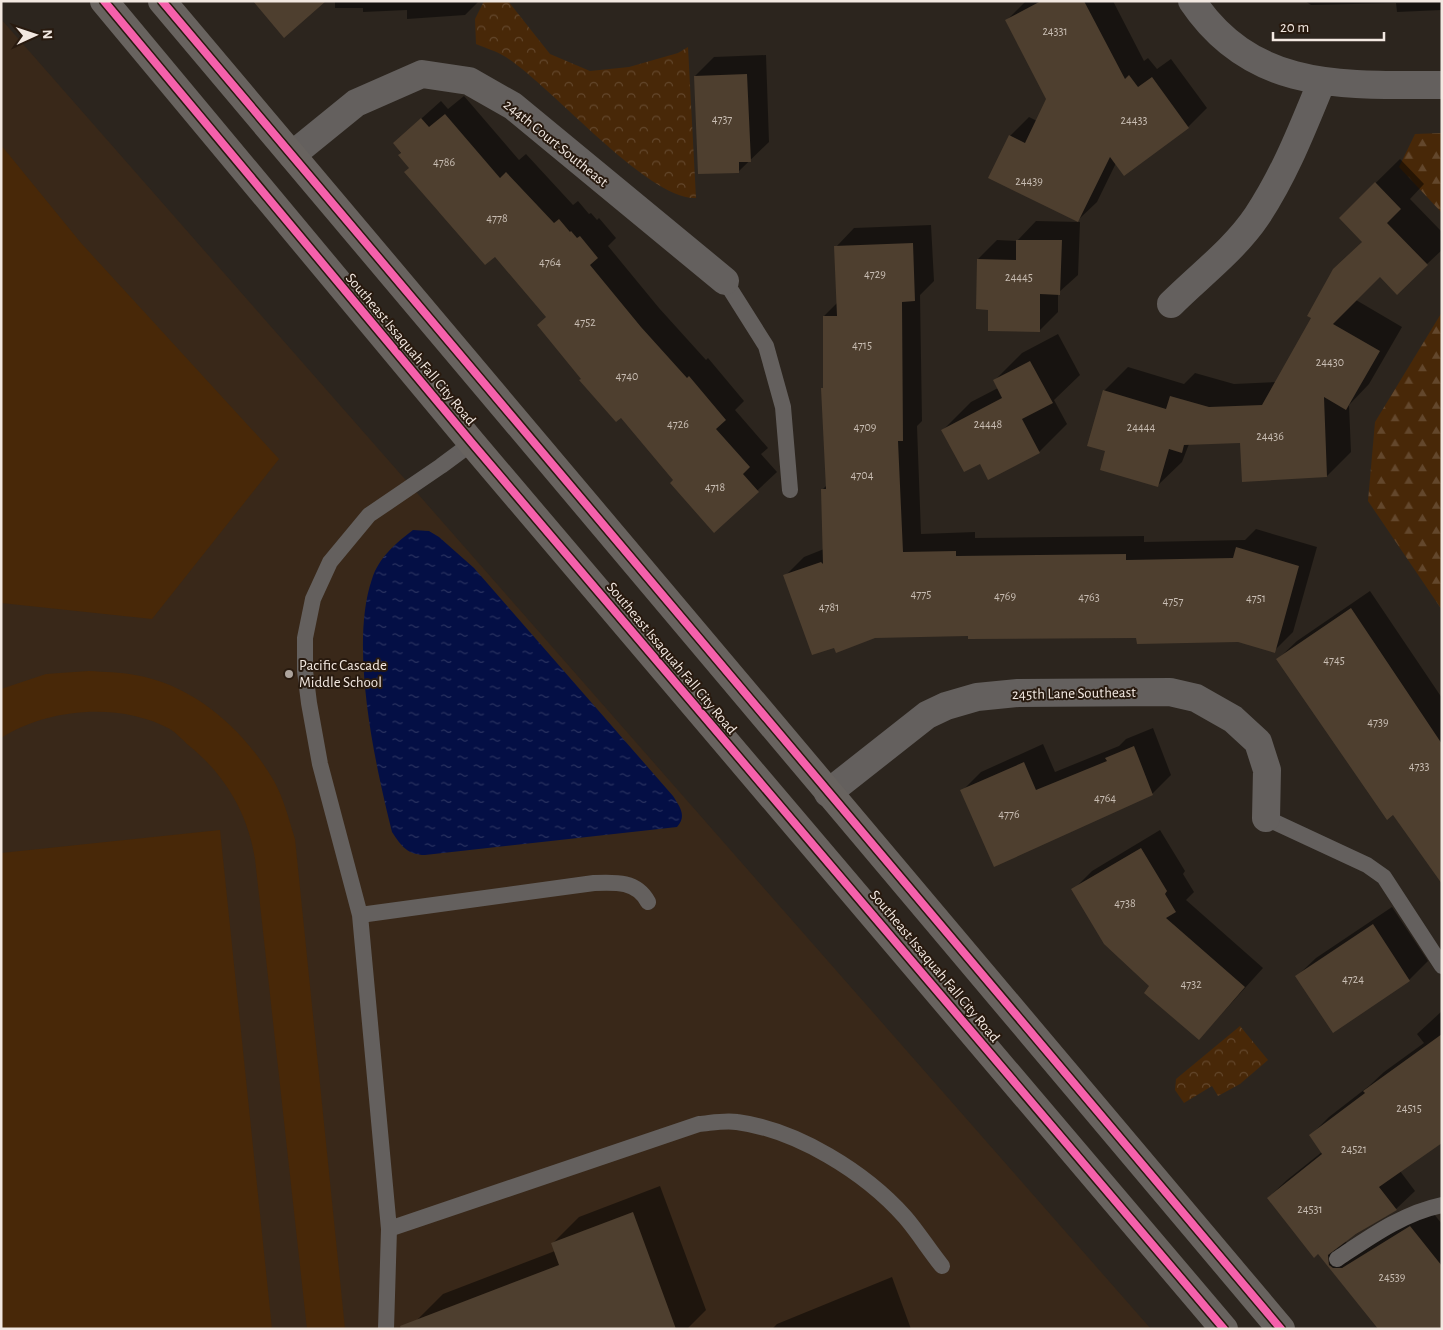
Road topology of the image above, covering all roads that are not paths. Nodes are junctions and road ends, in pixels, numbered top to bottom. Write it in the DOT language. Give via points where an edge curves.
graph roads {
  1 [pos="104,1"];
  2 [pos="162,1"];
  3 [pos="1192,1"];
  4 [pos="1322,81"];
  5 [pos="1442,85"];
  6 [pos="292,154"];
  7 [pos="725,281"];
  8 [pos="1171,304"];
  9 [pos="472,443"];
  10 [pos="790,490"];
  11 [pos="828,793"];
  12 [pos="1266,818"];
  13 [pos="648,902"];
  14 [pos="360,914"];
  15 [pos="1442,966"];
  16 [pos="1442,1205"];
  17 [pos="389,1229"];
  18 [pos="1337,1259"];
  19 [pos="942,1266"];
  20 [pos="386,1329"];
  21 [pos="1224,1329"];
  22 [pos="1281,1329"];
  1 -- 9 [label="street, Southeast Issaquah Fall City Road"];
  2 -- 6 [label="street, Southeast Issaquah Fall City Road"];
  3 -- 4 [label="street" via="1206,22 1233,48 1273,69"];
  4 -- 5 [label="street" via="1366,85"];
  4 -- 8 [label="street" via="1287,163 1256,217"];
  6 -- 7 [label="street, 244th Court Southeast" via="356,103 422,74 469,81 513,106"];
  6 -- 11 [label="street, Southeast Issaquah Fall City Road"];
  7 -- 10 [label="lane" via="766,346 783,407"];
  9 -- 14 [label="lane" via="369,515 330,562 313,599 305,638 309,703 320,764"];
  9 -- 21 [label="street, Southeast Issaquah Fall City Road"];
  11 -- 12 [label="street, 245th Lane Southeast" via="926,715 946,706 977,697 1018,693 1170,692 1196,698 1233,719 1258,742 1267,770"];
  11 -- 22 [label="street, Southeast Issaquah Fall City Road"];
  12 -- 15 [label="lane" via="1367,865 1384,877"];
  13 -- 14 [label="lane" via="643,893 624,883 594,882"];
  14 -- 17 [label="lane"];
  16 -- 18 [label="lane" via="1426,1208 1385,1228"];
  17 -- 19 [label="lane" via="699,1124 735,1121 768,1128 805,1143 866,1179 904,1216"];
  17 -- 20 [label="lane"];
}
